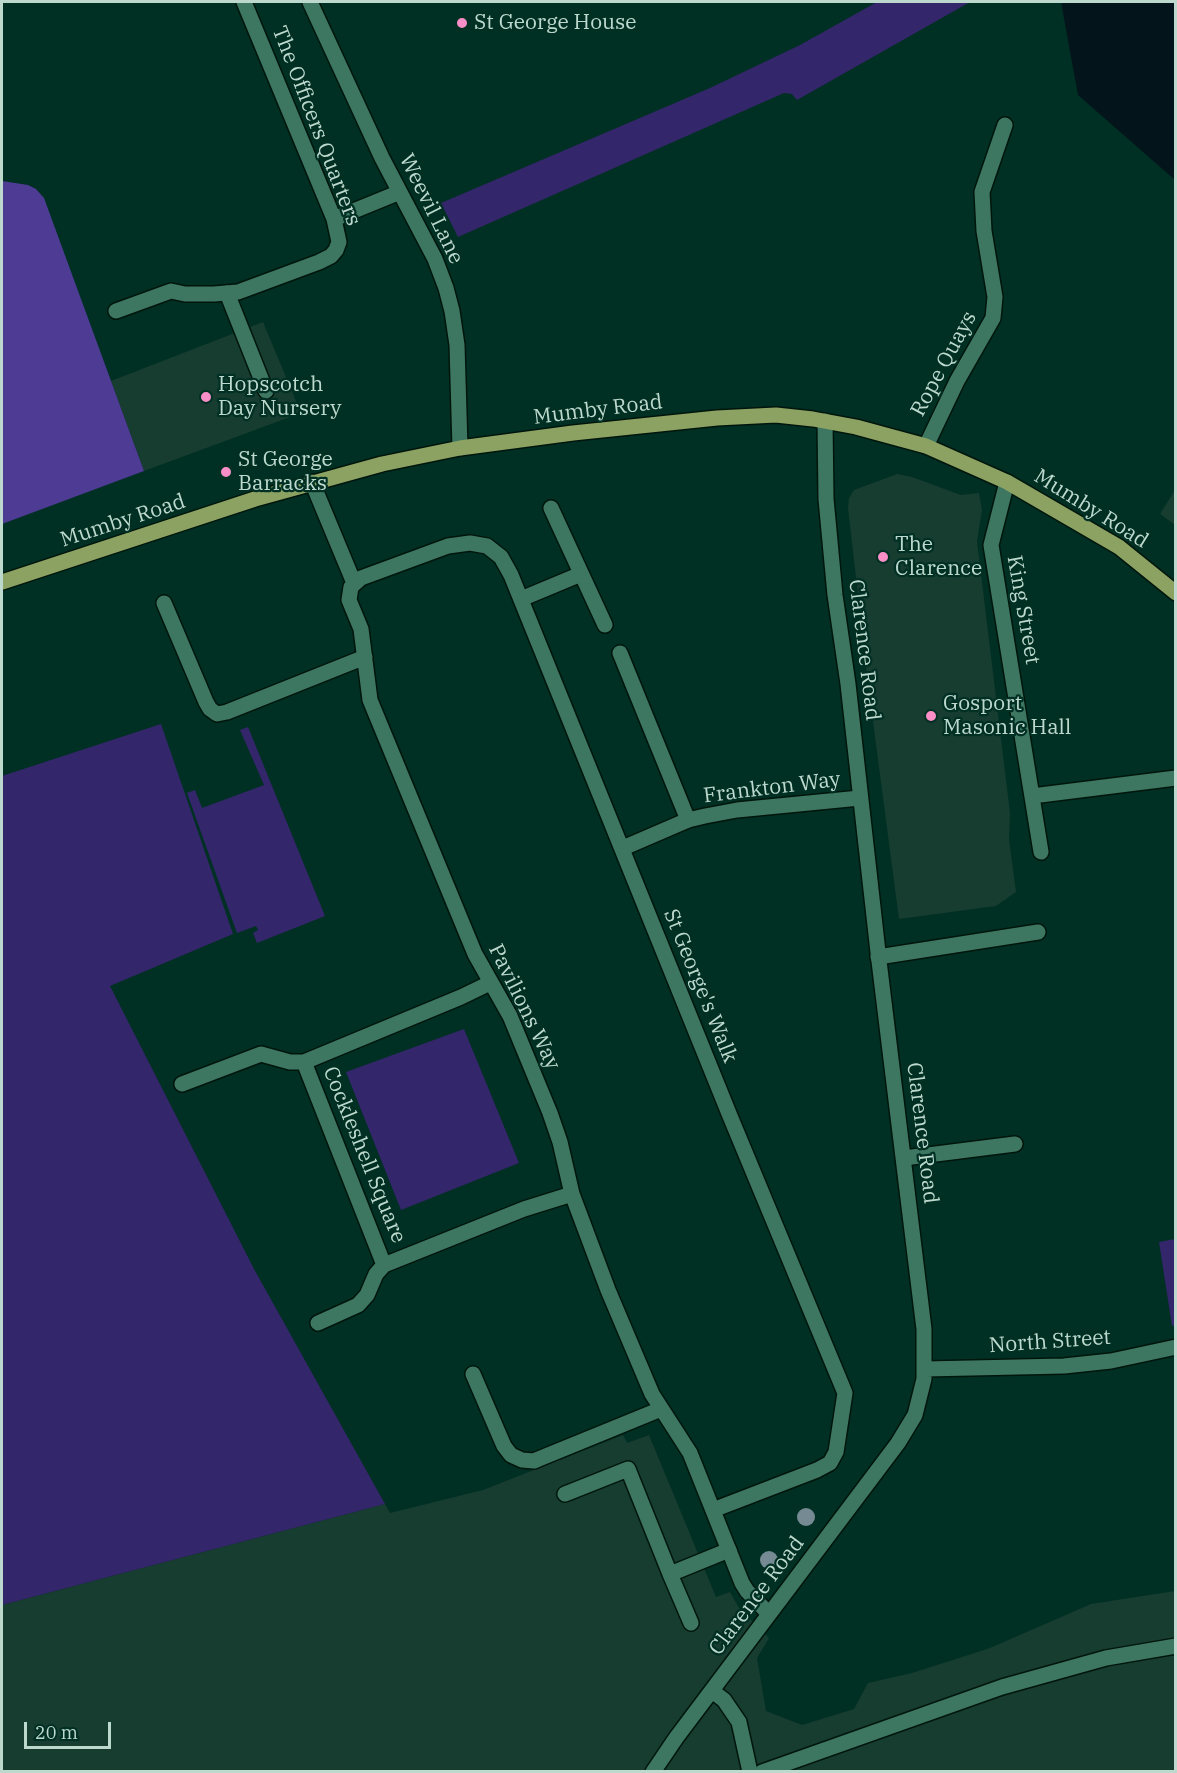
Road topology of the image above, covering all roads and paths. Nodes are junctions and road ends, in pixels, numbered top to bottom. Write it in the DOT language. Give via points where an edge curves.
graph roads {
  1 [pos="244,2"];
  2 [pos="310,2"];
  3 [pos="1005,125"];
  4 [pos="400,192"];
  5 [pos="334,219"];
  6 [pos="227,293"];
  7 [pos="116,310"];
  8 [pos="266,392"];
  9 [pos="825,421"];
  10 [pos="926,446"];
  11 [pos="460,448"];
  12 [pos="312,482"];
  13 [pos="1007,482"];
  14 [pos="551,508"];
  15 [pos="581,574"];
  16 [pos="2,582"];
  17 [pos="354,583"];
  18 [pos="1176,593"];
  19 [pos="521,599"];
  20 [pos="164,603"];
  21 [pos="605,626"];
  22 [pos="620,653"];
  23 [pos="365,657"];
  24 [pos="1176,778"];
  25 [pos="1032,796"];
  26 [pos="860,798"];
  27 [pos="688,820"];
  28 [pos="623,848"];
  29 [pos="1041,852"];
  30 [pos="1038,932"];
  31 [pos="878,957"];
  32 [pos="490,983"];
  33 [pos="304,1062"];
  34 [pos="182,1084"];
  35 [pos="1015,1144"];
  36 [pos="904,1158"];
  37 [pos="572,1194"];
  38 [pos="384,1265"];
  39 [pos="318,1323"];
  40 [pos="1176,1347"];
  41 [pos="925,1369"];
  42 [pos="473,1374"];
  43 [pos="661,1409"];
  44 [pos="565,1494"];
  45 [pos="716,1517"];
  46 [pos="729,1550"];
  47 [pos="670,1574"];
  48 [pos="769,1614"];
  49 [pos="691,1623"];
  50 [pos="1176,1646"];
  51 [pos="712,1691"];
  52 [pos="653,1772"];
  53 [pos="750,1772"];
  54 [pos="762,1772"];
  1 -- 5 [label="street, The Officers Quarters"];
  2 -- 4 [label="street, Weevil Lane"];
  3 -- 10 [label="street, Rope Quays" via="982,192 995,297 993,318"];
  4 -- 5 [label="street"];
  4 -- 11 [label="street, Weevil Lane" via="435,259 452,310"];
  5 -- 6 [label="street, The Officers Quarters" via="339,242 331,256"];
  6 -- 7 [label="street, The Officers Quarters" via="171,291"];
  6 -- 8 [label="street"];
  9 -- 10 [label="main road, Mumby Road"];
  9 -- 11 [label="main road, Mumby Road" via="776,415 717,418"];
  9 -- 26 [label="street, Clarence Road" via="826,499"];
  10 -- 13 [label="main road, Mumby Road"];
  11 -- 12 [label="main road, Mumby Road"];
  12 -- 16 [label="main road, Mumby Road"];
  12 -- 17 [label="street, Pavilions Way"];
  13 -- 18 [label="main road, Mumby Road" via="1119,547"];
  13 -- 25 [label="street, King Street" via="991,545"];
  14 -- 15 [label="street"];
  15 -- 19 [label="street"];
  15 -- 21 [label="street"];
  17 -- 19 [label="street, St George's Walk" via="448,546 483,544 501,557"];
  17 -- 23 [label="street, Pavilions Way" via="349,600 361,629"];
  19 -- 28 [label="street, St George's Walk"];
  20 -- 23 [label="street" via="206,702 217,714"];
  22 -- 27 [label="street"];
  23 -- 32 [label="street, Pavilions Way" via="370,700 378,722"];
  24 -- 25 [label="street"];
  25 -- 29 [label="street, King Street"];
  26 -- 27 [label="street, Frankton Way" via="737,810"];
  26 -- 31 [label="street, Clarence Road"];
  27 -- 28 [label="street, Frankton Way"];
  28 -- 45 [label="street, St George's Walk" via="845,1393 833,1460"];
  30 -- 31 [label="street"];
  31 -- 36 [label="street, Clarence Road"];
  32 -- 33 [label="street, Cockleshell Square"];
  32 -- 37 [label="street, Pavilions Way" via="510,1016 550,1113"];
  33 -- 34 [label="street, Cockleshell Square" via="261,1054"];
  33 -- 38 [label="street, Cockleshell Square"];
  35 -- 36 [label="street"];
  36 -- 41 [label="street, Clarence Road"];
  37 -- 38 [label="street, Cockleshell Square"];
  37 -- 43 [label="street, Pavilions Way" via="608,1290"];
  38 -- 39 [label="street, Cockleshell Square" via="358,1305"];
  40 -- 41 [label="street, North Street" via="1064,1366"];
  41 -- 48 [label="street, Clarence Road" via="918,1407 904,1434"];
  42 -- 43 [label="street" via="504,1446 522,1460 534,1461"];
  43 -- 45 [label="street, Pavilions Way" via="686,1444"];
  44 -- 47 [label="street" via="628,1469"];
  45 -- 46 [label="street, Pavilions Way"];
  46 -- 47 [label="street"];
  46 -- 48 [label="street, Pavilions Way" via="745,1588"];
  47 -- 49 [label="street"];
  48 -- 51 [label="street, Clarence Road"];
  50 -- 54 [label="street" via="1106,1658 1002,1687"];
  51 -- 52 [label="street, Clarence Road"];
  51 -- 53 [label="street" via="724,1700 739,1722"];
}
